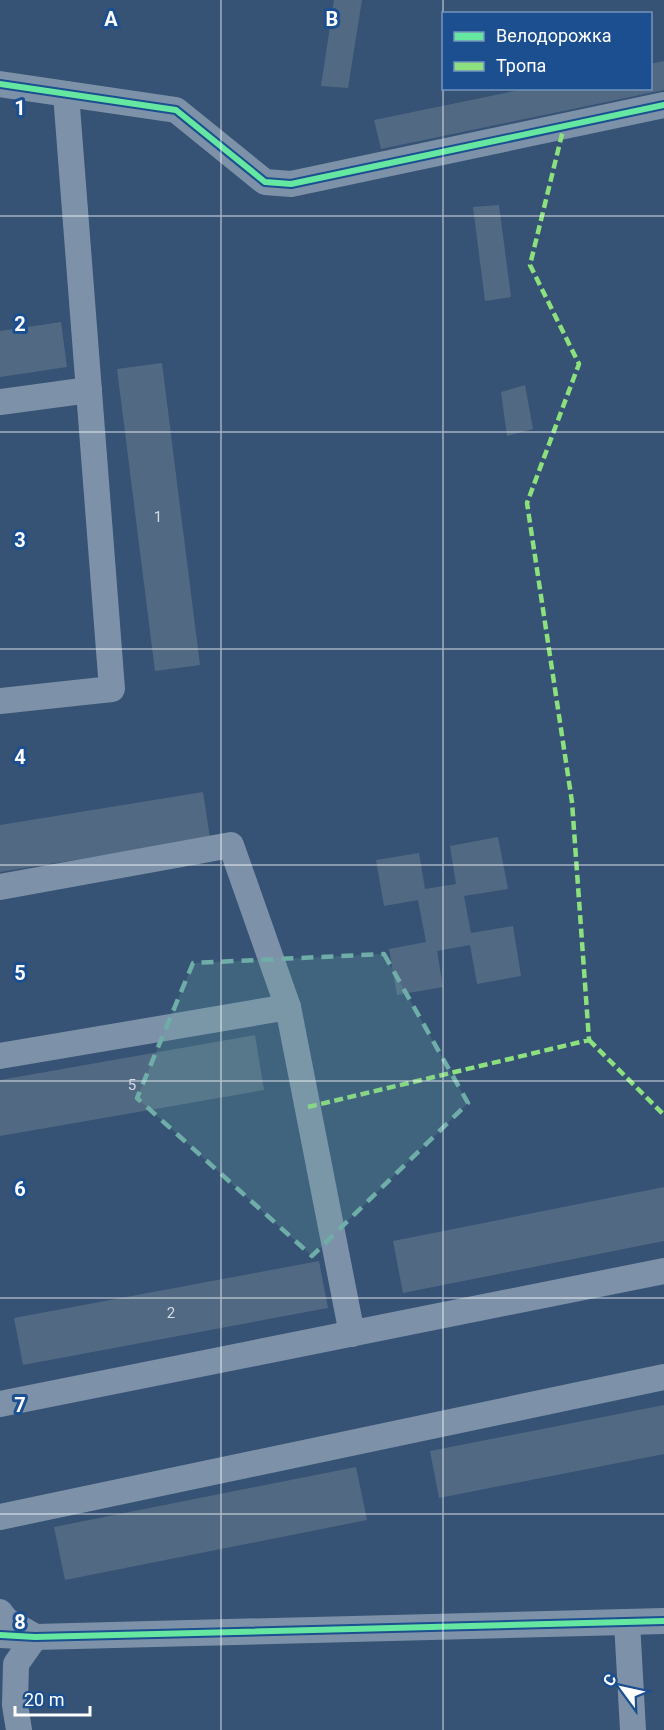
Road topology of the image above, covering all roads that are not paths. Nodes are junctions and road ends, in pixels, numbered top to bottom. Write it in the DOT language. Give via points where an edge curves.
graph roads {
  1 [pos="0,84"];
  2 [pos="66,94"];
  3 [pos="664,105"];
  4 [pos="89,390"];
  5 [pos="0,402"];
  6 [pos="0,701"];
  7 [pos="0,887"];
  8 [pos="288,1007"];
  9 [pos="0,1056"];
  10 [pos="664,1271"];
  11 [pos="352,1334"];
  12 [pos="664,1377"];
  13 [pos="0,1404"];
  14 [pos="0,1517"];
  15 [pos="0,1612"];
  16 [pos="664,1621"];
  17 [pos="627,1622"];
  18 [pos="0,1635"];
  19 [pos="35,1637"];
  20 [pos="19,1730"];
  21 [pos="633,1730"];
  1 -- 2 [label="street"];
  2 -- 3 [label="street" via="176,110 264,182 291,184"];
  2 -- 4 [label="street"];
  4 -- 5 [label="street"];
  4 -- 6 [label="street" via="112,689"];
  7 -- 8 [label="street" via="231,845"];
  8 -- 9 [label="street"];
  8 -- 11 [label="street"];
  10 -- 11 [label="street"];
  11 -- 13 [label="street"];
  12 -- 14 [label="street"];
  15 -- 19 [label="street" via="6,1620"];
  16 -- 17 [label="street"];
  17 -- 19 [label="street"];
  17 -- 21 [label="street"];
  18 -- 19 [label="street"];
  19 -- 20 [label="street" via="16,1664"];
}
